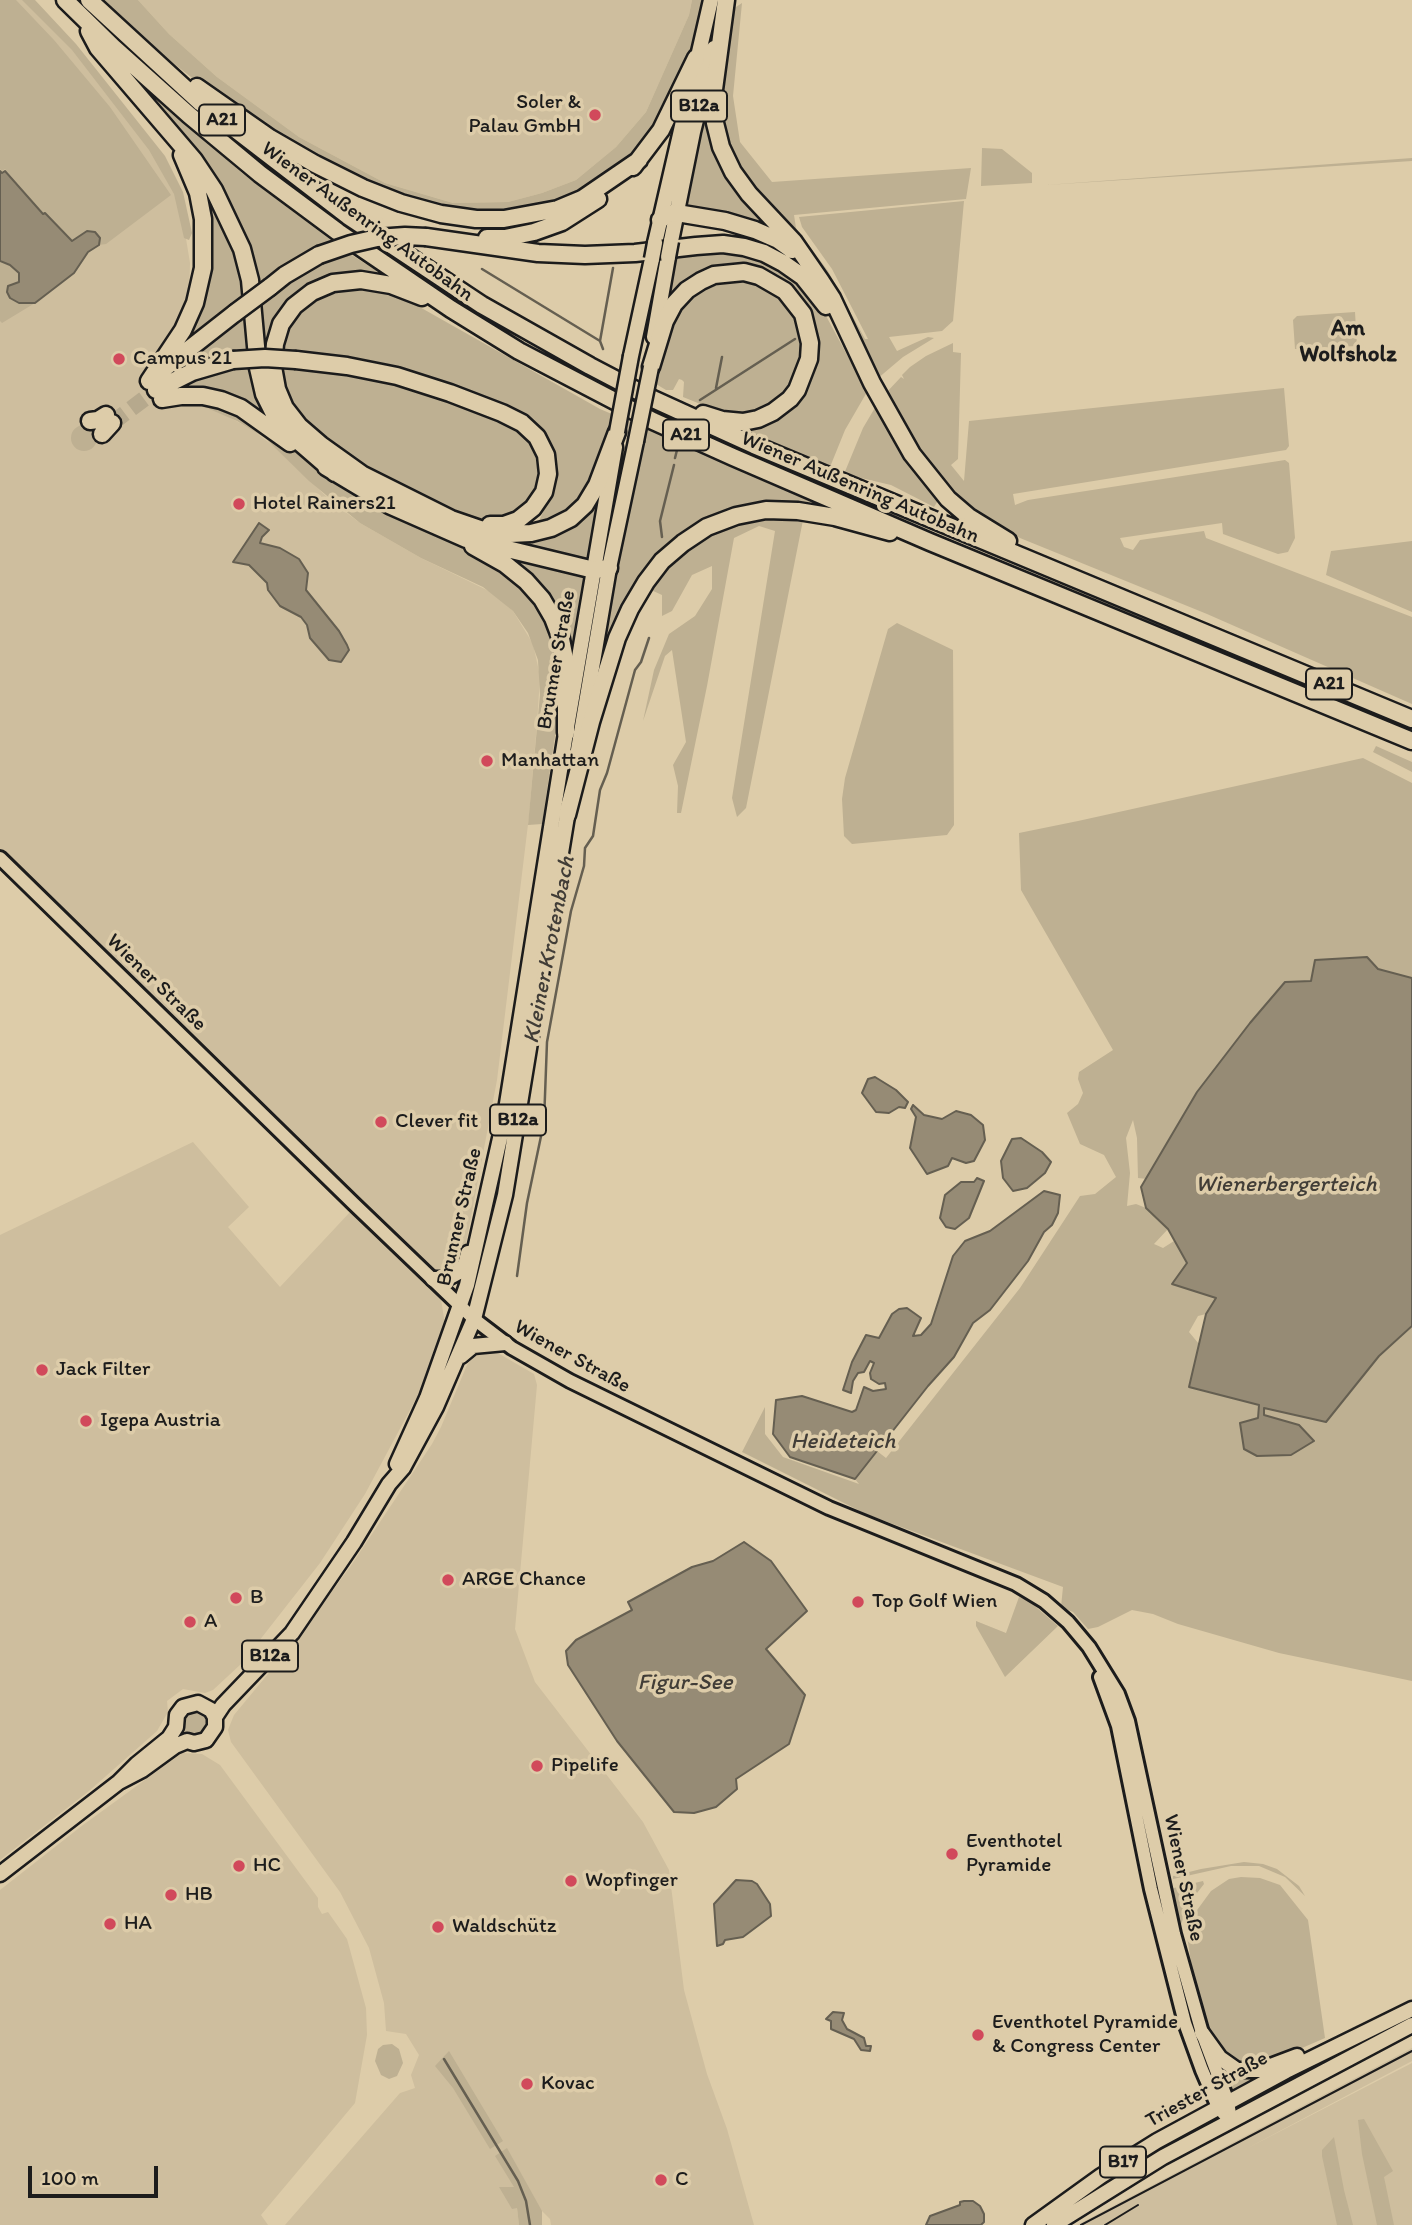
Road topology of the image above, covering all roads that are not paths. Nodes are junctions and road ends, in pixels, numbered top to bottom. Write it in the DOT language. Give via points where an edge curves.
graph roads {
  1 [pos="65,0"];
  2 [pos="89,0"];
  3 [pos="711,0"];
  4 [pos="726,0"];
  5 [pos="81,16"];
  6 [pos="151,58"];
  7 [pos="696,58"];
  8 [pos="174,138"];
  9 [pos="639,160"];
  10 [pos="677,213"];
  11 [pos="660,220"];
  12 [pos="426,237"];
  13 [pos="812,267"];
  14 [pos="451,310"];
  15 [pos="651,366"];
  16 [pos="872,383"];
  17 [pos="156,390"];
  18 [pos="653,399"];
  19 [pos="90,421"];
  20 [pos="107,424"];
  21 [pos="617,432"];
  22 [pos="335,472"];
  23 [pos="435,510"];
  24 [pos="466,540"];
  25 [pos="930,542"];
  26 [pos="601,569"];
  27 [pos="1094,586"];
  28 [pos="1412,719"];
  29 [pos="566,733"];
  30 [pos="1412,741"];
  31 [pos="568,815"];
  32 [pos="0,858"];
  33 [pos="481,1219"];
  34 [pos="433,1279"];
  35 [pos="460,1305"];
  36 [pos="474,1319"];
  37 [pos="505,1343"];
  38 [pos="457,1360"];
  39 [pos="389,1484"];
  40 [pos="320,1590"];
  41 [pos="1088,1647"];
  42 [pos="203,1704"];
  43 [pos="215,1717"];
  44 [pos="176,1727"];
  45 [pos="187,1741"];
  46 [pos="119,1782"];
  47 [pos="0,1874"];
  48 [pos="1412,2009"];
  49 [pos="1412,2025"];
  50 [pos="1202,2034"];
  51 [pos="1360,2035"];
  52 [pos="1223,2105"];
  53 [pos="1231,2120"];
  54 [pos="1033,2225"];
  55 [pos="1054,2225"];
  1 -- 5 [label="highway, Wiener Außenring Autobahn / A21"];
  2 -- 6 [label="highway, Wiener Außenring Autobahn / A21"];
  3 -- 7 [label="main road, Brunner Straße / B12a"];
  4 -- 10 [label="main road, Brunner Straße / B12a"];
  4 -- 13 [label="highway" via="713,97 721,147 749,194"];
  5 -- 8 [label="highway" via="98,48"];
  5 -- 14 [label="highway, Wiener Außenring Autobahn / A21" via="260,174"];
  6 -- 9 [label="highway" via="314,164 401,203 441,214 504,219 558,209 593,192"];
  6 -- 18 [label="highway, Wiener Außenring Autobahn / A21" via="296,178 432,274"];
  7 -- 9 [label="highway" via="661,130"];
  7 -- 11 [label="main road, Brunner Straße / B12a"];
  8 -- 17 [label="highway" via="198,193 203,268 195,303"];
  8 -- 22 [label="highway" via="214,190 242,249 254,308 258,368 275,416"];
  9 -- 12 [label="highway" via="617,184 562,222 505,238"];
  10 -- 11 [label="highway"];
  10 -- 13 [label="highway" via="755,230 778,240"];
  10 -- 15 [label="main road, Brunner Straße / B12a, bridge"];
  11 -- 21 [label="main road, Brunner Straße / B12a, bridge"];
  12 -- 16 [label="highway" via="538,254 623,254 723,244 764,253 803,277 820,296"];
  12 -- 17 [label="highway, bridge" via="377,238 319,255 235,313"];
  13 -- 16 [label="highway" via="832,298"];
  14 -- 23 [label="highway" via="391,285 333,283 312,292 281,324 273,367 285,408 299,426 363,475"];
  14 -- 25 [label="highway, Wiener Außenring Autobahn / A21" via="653,421"];
  15 -- 18 [label="highway" via="674,304 687,290 714,275 744,272 766,279 794,301 808,327 809,359 797,390 758,419 722,420"];
  15 -- 26 [label="main road, Brunner Straße / B12a, bridge"];
  16 -- 27 [label="highway" via="912,454 948,499 990,531"];
  17 -- 22 [label="highway" via="203,396 241,408"];
  17 -- 23 [label="highway, bridge" via="192,372 233,360 265,358 347,366 450,393 502,413 537,438 546,455 544,492 518,520 488,525"];
  18 -- 27 [label="highway, Wiener Außenring Autobahn / A21"];
  19 -- 20 [label="highway"];
  21 -- 23 [label="highway" via="585,505 551,528 510,534 486,531"];
  21 -- 26 [label="main road, Brunner Straße / B12a"];
  22 -- 24 [label="highway" via="391,506"];
  24 -- 26 [label="highway"];
  24 -- 29 [label="highway" via="526,581 553,618 566,664"];
  25 -- 30 [label="highway, Wiener Außenring Autobahn / A21"];
  25 -- 31 [label="highway" via="835,517 766,510 707,527 683,542 646,582 617,638"];
  26 -- 29 [label="main road, Brunner Straße / B12a"];
  26 -- 31 [label="main road, Brunner Straße / B12a"];
  27 -- 28 [label="highway, Wiener Außenring Autobahn / A21"];
  29 -- 33 [label="main road, Brunner Straße / B12a" via="505,1116"];
  31 -- 36 [label="main road, Brunner Straße / B12a" via="505,1195"];
  32 -- 34 [label="main road, Wiener Straße"];
  33 -- 34 [label="main road" via="461,1270 446,1279"];
  33 -- 35 [label="main road, Brunner Straße / B12a"];
  34 -- 35 [label="main road, Wiener Straße"];
  35 -- 36 [label="main road, Wiener Straße"];
  35 -- 39 [label="main road, Brunner Straße / B12a" via="427,1398"];
  36 -- 37 [label="main road, Wiener Straße"];
  36 -- 38 [label="main road, B12a"];
  37 -- 38 [label="main road" via="473,1346"];
  37 -- 41 [label="main road, Wiener Straße" via="570,1381 829,1508 1016,1584 1052,1607"];
  38 -- 39 [label="main road, B12a" via="414,1452"];
  39 -- 40 [label="main road, B12a"];
  40 -- 42 [label="main road, B12a" via="216,1698"];
  40 -- 43 [label="main road, B12a" via="292,1633"];
  41 -- 50 [label="main road, Wiener Straße" via="1118,1694 1128,1721 1166,1898"];
  41 -- 52 [label="main road, Wiener Straße" via="1118,1726 1148,1875 1185,2023"];
  42 -- 43 [label="main road"];
  42 -- 44 [label="main road, B12a" via="183,1707"];
  43 -- 45 [label="main road, B12a" via="214,1732 206,1740"];
  44 -- 45 [label="main road"];
  44 -- 46 [label="main road, B12a"];
  45 -- 46 [label="main road, B12a"];
  46 -- 47 [label="main road, B12a"];
  48 -- 51 [label="main road, Triester Straße / B17"];
  49 -- 53 [label="main road, Triester Straße / B17"];
  50 -- 51 [label="main road" via="1227,2065 1249,2071 1272,2067 1346,2033"];
  50 -- 52 [label="main road, Wiener Straße"];
  51 -- 52 [label="main road, Triester Straße / B17"];
  52 -- 53 [label="main road, Wiener Straße"];
  52 -- 54 [label="main road, Triester Straße / B17" via="1132,2156"];
  53 -- 55 [label="main road, Triester Straße / B17"];
}
